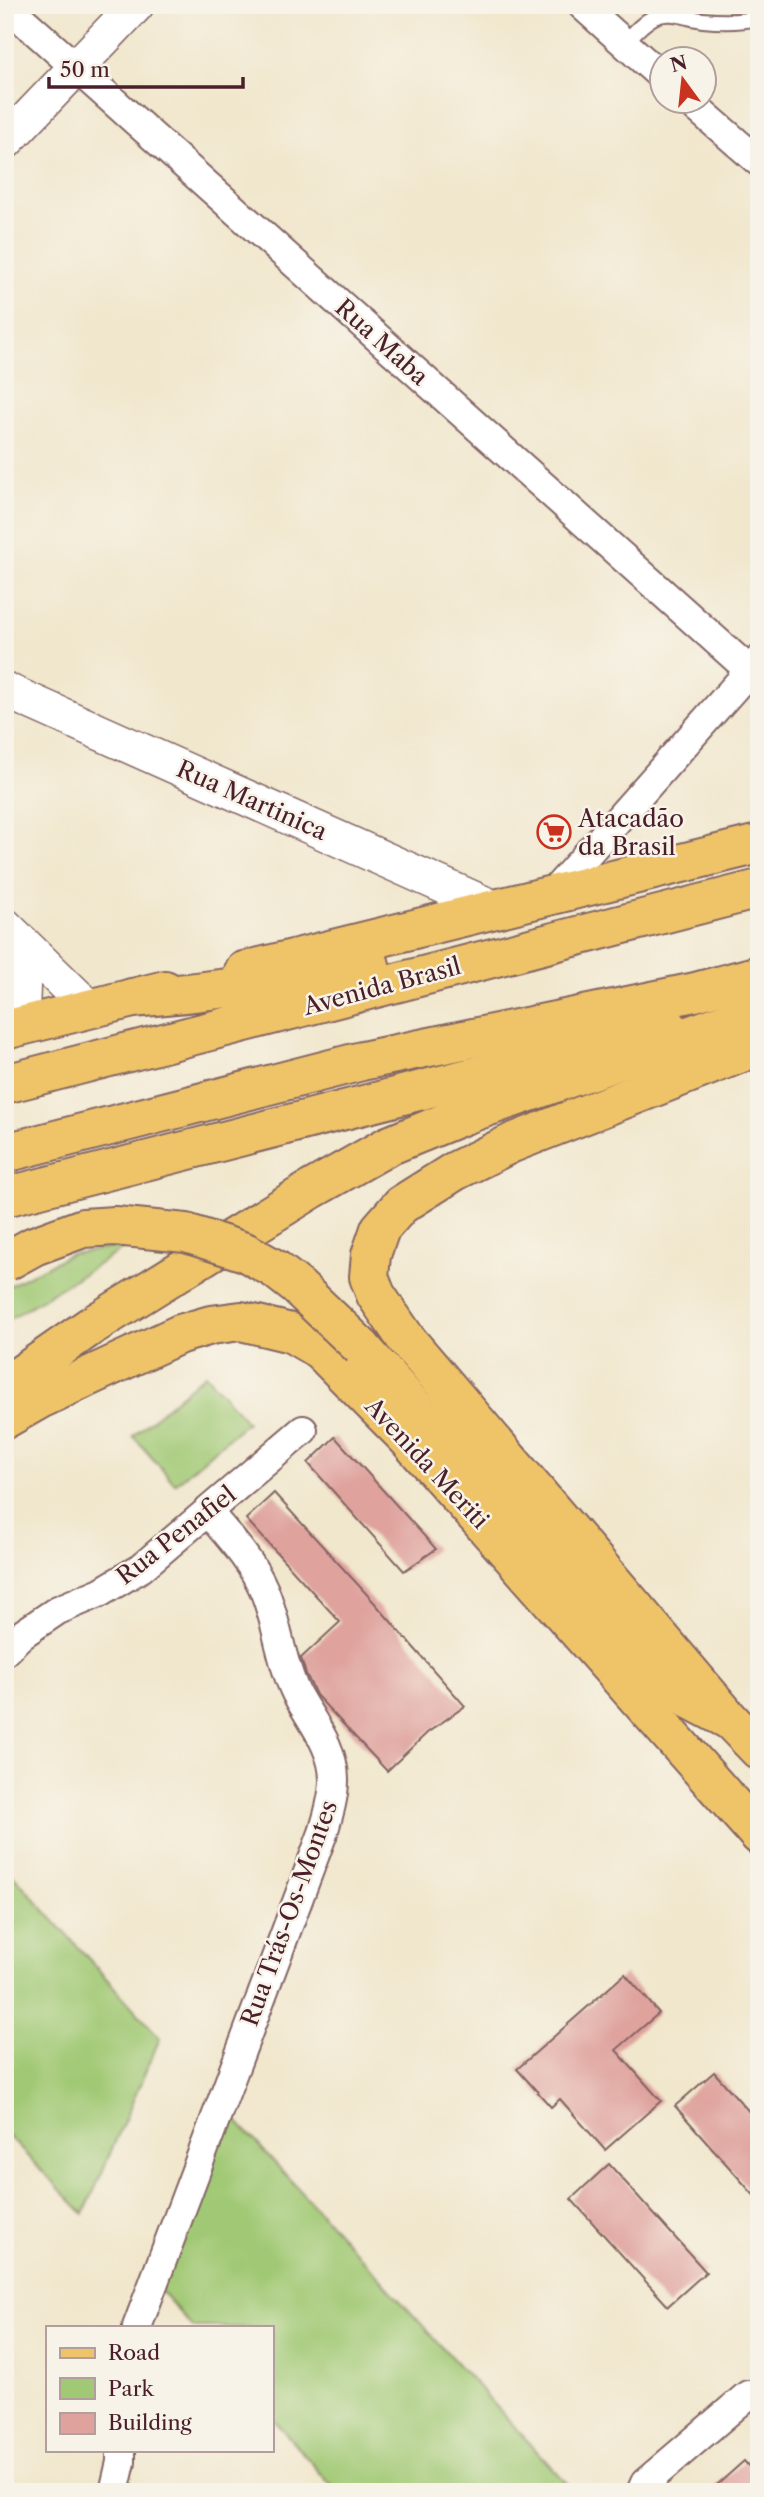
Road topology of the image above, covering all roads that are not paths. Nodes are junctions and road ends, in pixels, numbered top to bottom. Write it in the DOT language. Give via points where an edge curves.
graph roads {
  1 [pos="6,5"];
  2 [pos="136,5"];
  3 [pos="582,5"];
  4 [pos="759,18"];
  5 [pos="625,43"];
  6 [pos="648,64"];
  7 [pos="77,69"];
  8 [pos="706,116"];
  9 [pos="5,142"];
  10 [pos="759,162"];
  11 [pos="756,670"];
  12 [pos="5,690"];
  13 [pos="759,844"];
  14 [pos="759,889"];
  15 [pos="550,896"];
  16 [pos="498,910"];
  17 [pos="641,918"];
  18 [pos="15,936"];
  19 [pos="759,975"];
  20 [pos="132,998"];
  21 [pos="759,1004"];
  22 [pos="89,1008"];
  23 [pos="759,1011"];
  24 [pos="13,1028"];
  25 [pos="759,1045"];
  26 [pos="5,1084"];
  27 [pos="5,1153"];
  28 [pos="5,1197"];
  29 [pos="5,1262"];
  30 [pos="5,1386"];
  31 [pos="5,1419"];
  32 [pos="303,1430"];
  33 [pos="208,1512"];
  34 [pos="5,1651"];
  35 [pos="731,1721"];
  36 [pos="759,1750"];
  37 [pos="759,1835"];
  38 [pos="136,2326"];
  39 [pos="755,2395"];
  40 [pos="121,2452"];
  41 [pos="114,2492"];
  42 [pos="641,2492"];
  1 -- 7 [label="street, Rua Maba"];
  2 -- 7 [label="street"];
  3 -- 5 [label="street"];
  4 -- 5 [label="lane" via="701,20 669,12 654,17"];
  5 -- 6 [label="street"];
  7 -- 9 [label="street"];
  7 -- 11 [label="street, Rua Maba"];
  8 -- 10 [label="street"];
  11 -- 15 [label="street"];
  12 -- 16 [label="street, Rua Martinica"];
  13 -- 15 [label="main road, Avenida Brasil"];
  14 -- 17 [label="main road, Avenida Brasil"];
  15 -- 16 [label="main road, Avenida Brasil"];
  16 -- 20 [label="main road, Avenida Brasil"];
  17 -- 20 [label="main road" via="544,931 261,985"];
  17 -- 26 [label="main road, Avenida Brasil"];
  18 -- 22 [label="street"];
  18 -- 24 [label="street"];
  19 -- 27 [label="main road" via="362,1061"];
  20 -- 22 [label="main road, Avenida Brasil"];
  21 -- 28 [label="main road"];
  22 -- 24 [label="main road, Avenida Brasil"];
  23 -- 30 [label="main road" via="388,1146 91,1326"];
  25 -- 35 [label="main road" via="512,1143 455,1171 401,1205 380,1229 369,1277 405,1339"];
  29 -- 35 [label="main road, bridge" via="83,1228 115,1226 186,1233 245,1252 275,1269 361,1347 625,1645 660,1679"];
  31 -- 37 [label="main road, Avenida Meriti" via="180,1334 241,1321 290,1333 320,1350 408,1439"];
  32 -- 33 [label="street, Rua Penafiel"];
  33 -- 34 [label="street, Rua Penafiel" via="141,1568 58,1610"];
  33 -- 38 [label="street, Rua Trás-Os-Montes" via="248,1560 264,1591 284,1661 328,1752 334,1779 323,1833"];
  35 -- 36 [label="main road"];
  39 -- 42 [label="street" via="645,2483"];
  40 -- 41 [label="street"];
}
